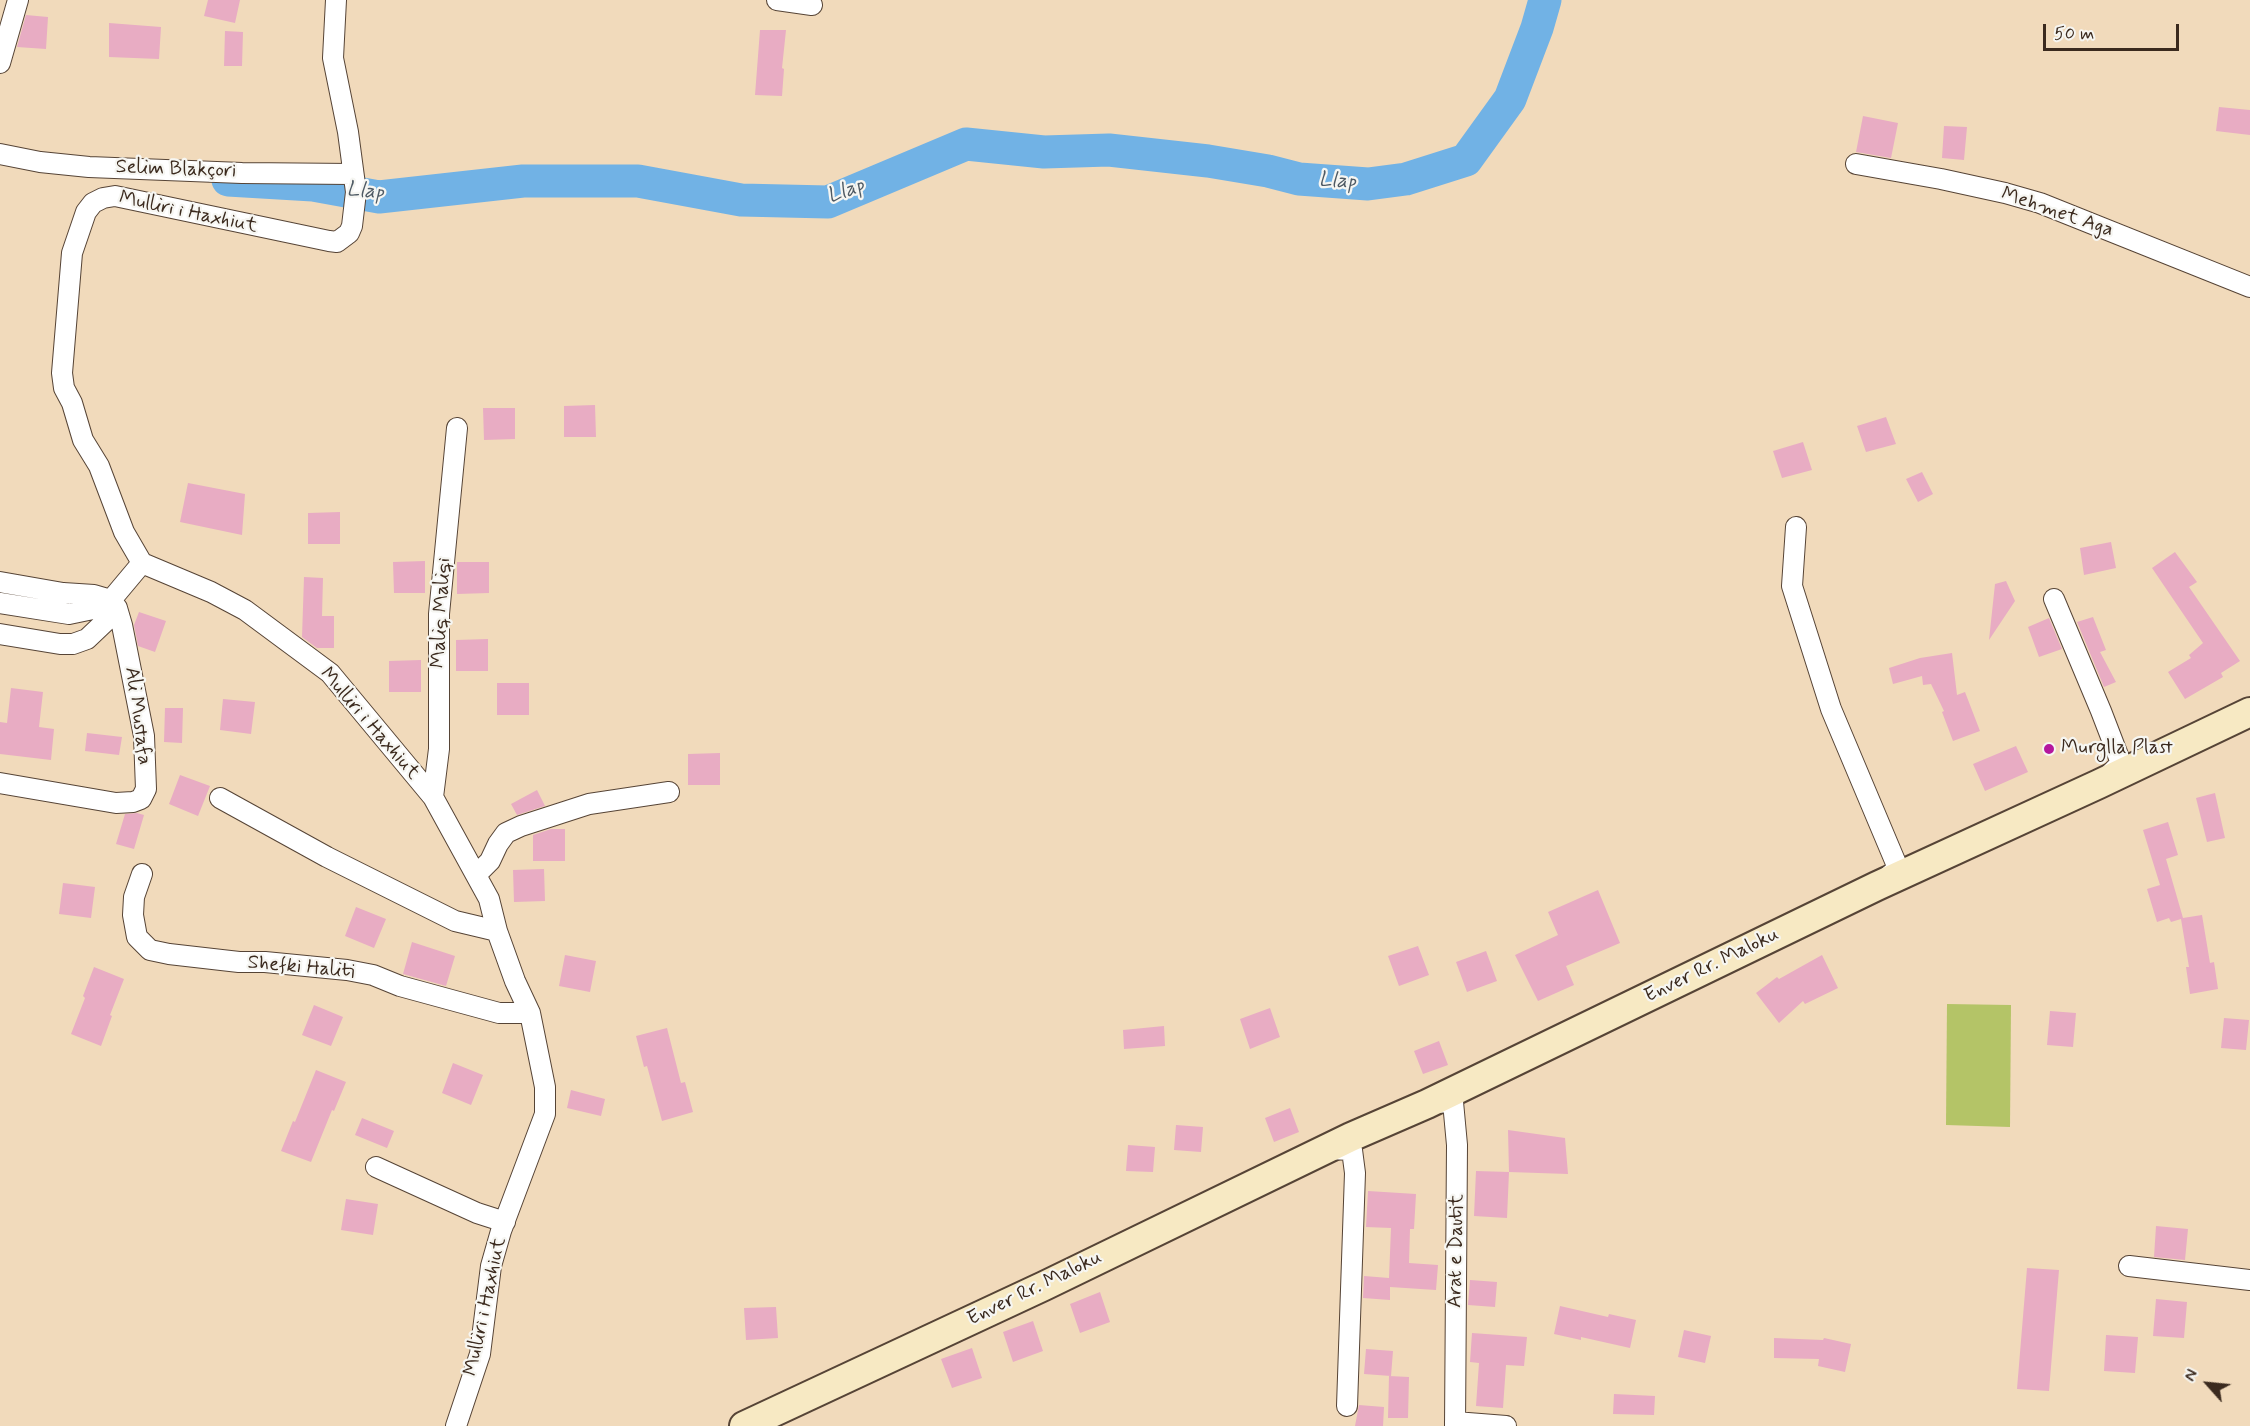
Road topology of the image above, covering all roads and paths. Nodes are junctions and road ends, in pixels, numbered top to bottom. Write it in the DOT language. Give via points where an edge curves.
graph roads {
  1 [pos="18,0"];
  2 [pos="336,0"];
  3 [pos="777,0"];
  4 [pos="812,5"];
  5 [pos="0,63"];
  6 [pos="0,154"];
  7 [pos="1856,164"];
  8 [pos="354,183"];
  9 [pos="2250,287"];
  10 [pos="457,428"];
  11 [pos="1796,527"];
  12 [pos="142,564"];
  13 [pos="0,582"];
  14 [pos="2054,599"];
  15 [pos="0,603"];
  16 [pos="114,604"];
  17 [pos="0,633"];
  18 [pos="2250,712"];
  19 [pos="0,783"];
  20 [pos="2099,784"];
  21 [pos="669,792"];
  22 [pos="433,797"];
  23 [pos="220,798"];
  24 [pos="142,874"];
  25 [pos="476,875"];
  26 [pos="1877,886"];
  27 [pos="497,931"];
  28 [pos="530,1013"];
  29 [pos="1427,1104"];
  30 [pos="1325,1149"];
  31 [pos="376,1167"];
  32 [pos="505,1222"];
  33 [pos="2129,1266"];
  34 [pos="2250,1280"];
  35 [pos="1347,1406"];
  36 [pos="1455,1424"];
  37 [pos="456,1426"];
  38 [pos="744,1426"];
  39 [pos="1506,1426"];
  1 -- 5 [label="street"];
  2 -- 8 [label="street, Mulliri i Haxhiut" via="333,58"];
  3 -- 4 [label="street"];
  6 -- 8 [label="street, Selim Blakçori" via="89,167 232,172"];
  7 -- 9 [label="street, Mehmet Aga" via="2005,193"];
  8 -- 12 [label="street, Mulliri i Haxhiut" via="352,226 344,239 337,242 115,196 93,203 86,212 72,253 64,388 83,440 99,466 124,532"];
  10 -- 22 [label="street, Maliq Maliqi" via="440,614 439,749"];
  11 -- 26 [label="street" via="1792,586 1832,709 1898,868"];
  12 -- 16 [label="street"];
  12 -- 22 [label="street, Mulliri i Haxhiut" via="245,610 330,673"];
  13 -- 16 [label="street" via="94,595"];
  14 -- 20 [label="street, Enver Rr. Maloku" via="2121,763"];
  15 -- 16 [label="street" via="69,614"];
  16 -- 17 [label="street" via="103,625 87,639 73,644"];
  16 -- 19 [label="street, Ali Mustafa" via="144,736 146,789 141,799 116,803"];
  18 -- 20 [label="main road, Enver Rr. Maloku"];
  20 -- 26 [label="main road, Enver Rr. Maloku"];
  21 -- 25 [label="street" via="589,804 521,826 506,834 490,861"];
  22 -- 25 [label="street, Mulliri i Haxhiut"];
  23 -- 27 [label="street" via="455,921"];
  24 -- 28 [label="street, Shefki Haliti" via="133,915 137,937 150,950 347,970 499,1013"];
  25 -- 27 [label="street, Mulliri i Haxhiut" via="489,899"];
  26 -- 29 [label="main road, Enver Rr. Maloku"];
  27 -- 28 [label="street, Mulliri i Haxhiut"];
  28 -- 32 [label="street, Mulliri i Haxhiut" via="545,1087 544,1113"];
  29 -- 30 [label="main road, Enver Rr. Maloku"];
  29 -- 36 [label="street, Arat e Dautit" via="1453,1102 1457,1144"];
  30 -- 35 [label="street" via="1352,1150 1355,1173"];
  30 -- 38 [label="main road, Enver Rr. Maloku"];
  31 -- 32 [label="street, Mulliri i Haxhiut"];
  32 -- 37 [label="street, Mulliri i Haxhiut" via="491,1266 480,1354"];
  33 -- 34 [label="street"];
  36 -- 39 [label="street"];
}
